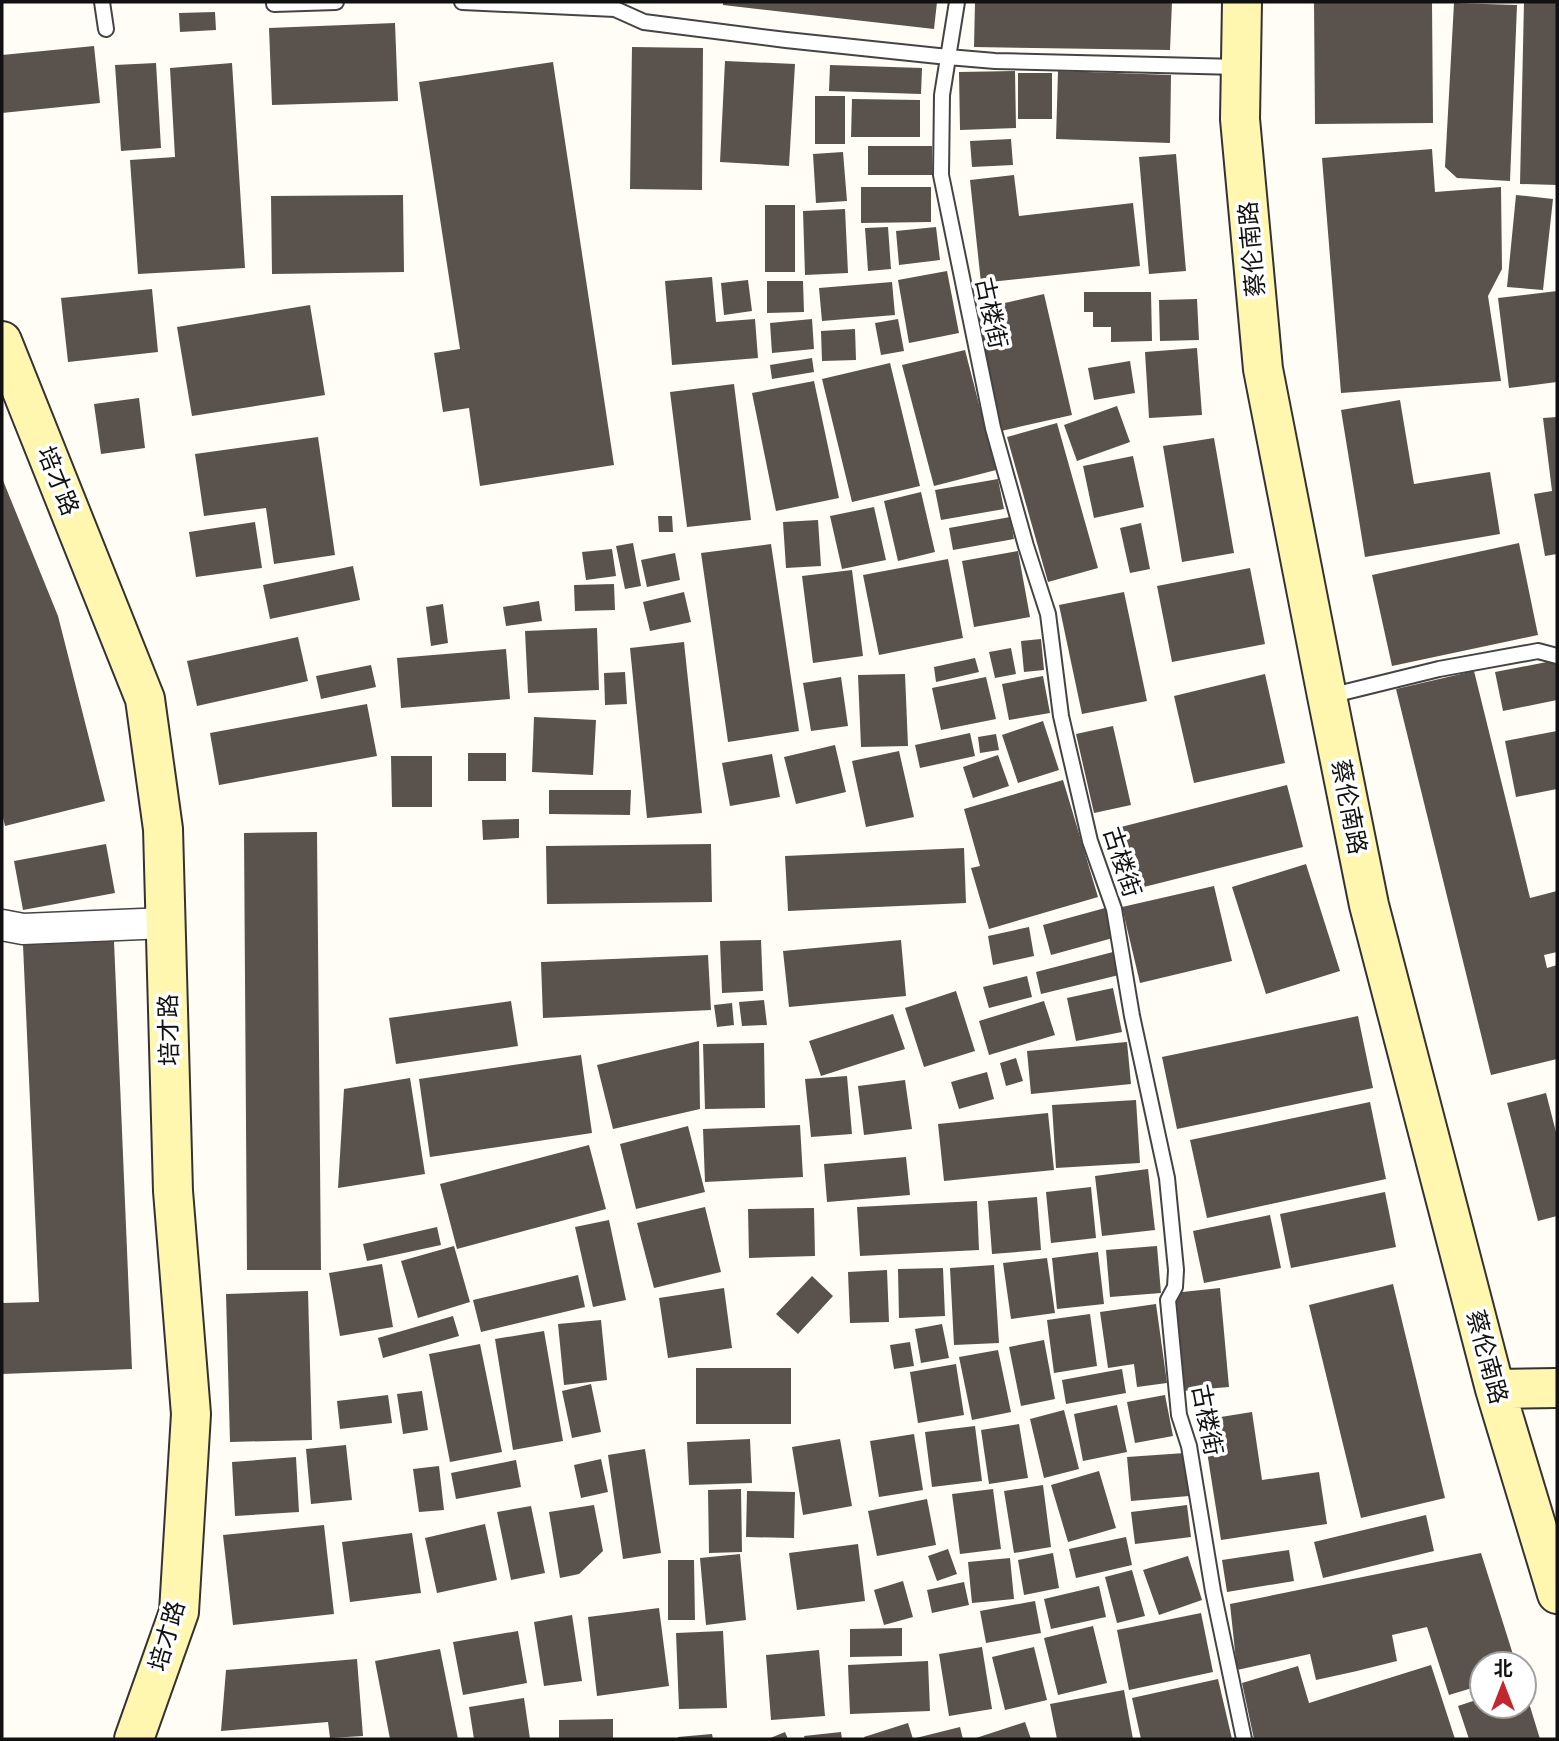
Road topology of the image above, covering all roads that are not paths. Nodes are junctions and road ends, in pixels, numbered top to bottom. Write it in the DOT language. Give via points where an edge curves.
graph roads {
  1 [pos="102,2"];
  2 [pos="336,2"];
  3 [pos="462,2"];
  4 [pos="957,2"];
  5 [pos="1242,2"];
  6 [pos="274,4"];
  7 [pos="615,5"];
  8 [pos="106,29"];
  9 [pos="948,57"];
  10 [pos="1241,67"];
  11 [pos="2,341"];
  12 [pos="1557,656"];
  13 [pos="1327,696"];
  14 [pos="166,923"];
  15 [pos="2,925"];
  16 [pos="1557,1388"];
  17 [pos="1495,1389"];
  18 [pos="1557,1594"];
  19 [pos="134,1739"];
  20 [pos="1244,1739"];
  1 -- 8 [label="lane"];
  2 -- 6 [label="lane"];
  3 -- 7 [label="lane"];
  4 -- 9 [label="lane, 古楼街"];
  5 -- 10 [label="main road, 蔡伦南路"];
  7 -- 9 [label="lane" via="644,22"];
  9 -- 10 [label="lane"];
  9 -- 20 [label="lane, 古楼街" via="942,95 941,175 993,428 1048,614 1061,716 1090,841 1114,909 1167,1178 1176,1270 1168,1300 1179,1415 1189,1446"];
  10 -- 13 [label="main road, 蔡伦南路" via="1240,120 1263,369"];
  11 -- 14 [label="main road, 培才路" via="145,699 163,829"];
  12 -- 13 [label="lane" via="1526,653"];
  13 -- 17 [label="main road, 蔡伦南路" via="1369,905"];
  14 -- 15 [label="street" via="23,929"];
  14 -- 19 [label="main road, 培才路" via="173,1191 191,1414 179,1612"];
  16 -- 17 [label="main road"];
  17 -- 18 [label="main road, 蔡伦南路"];
}
